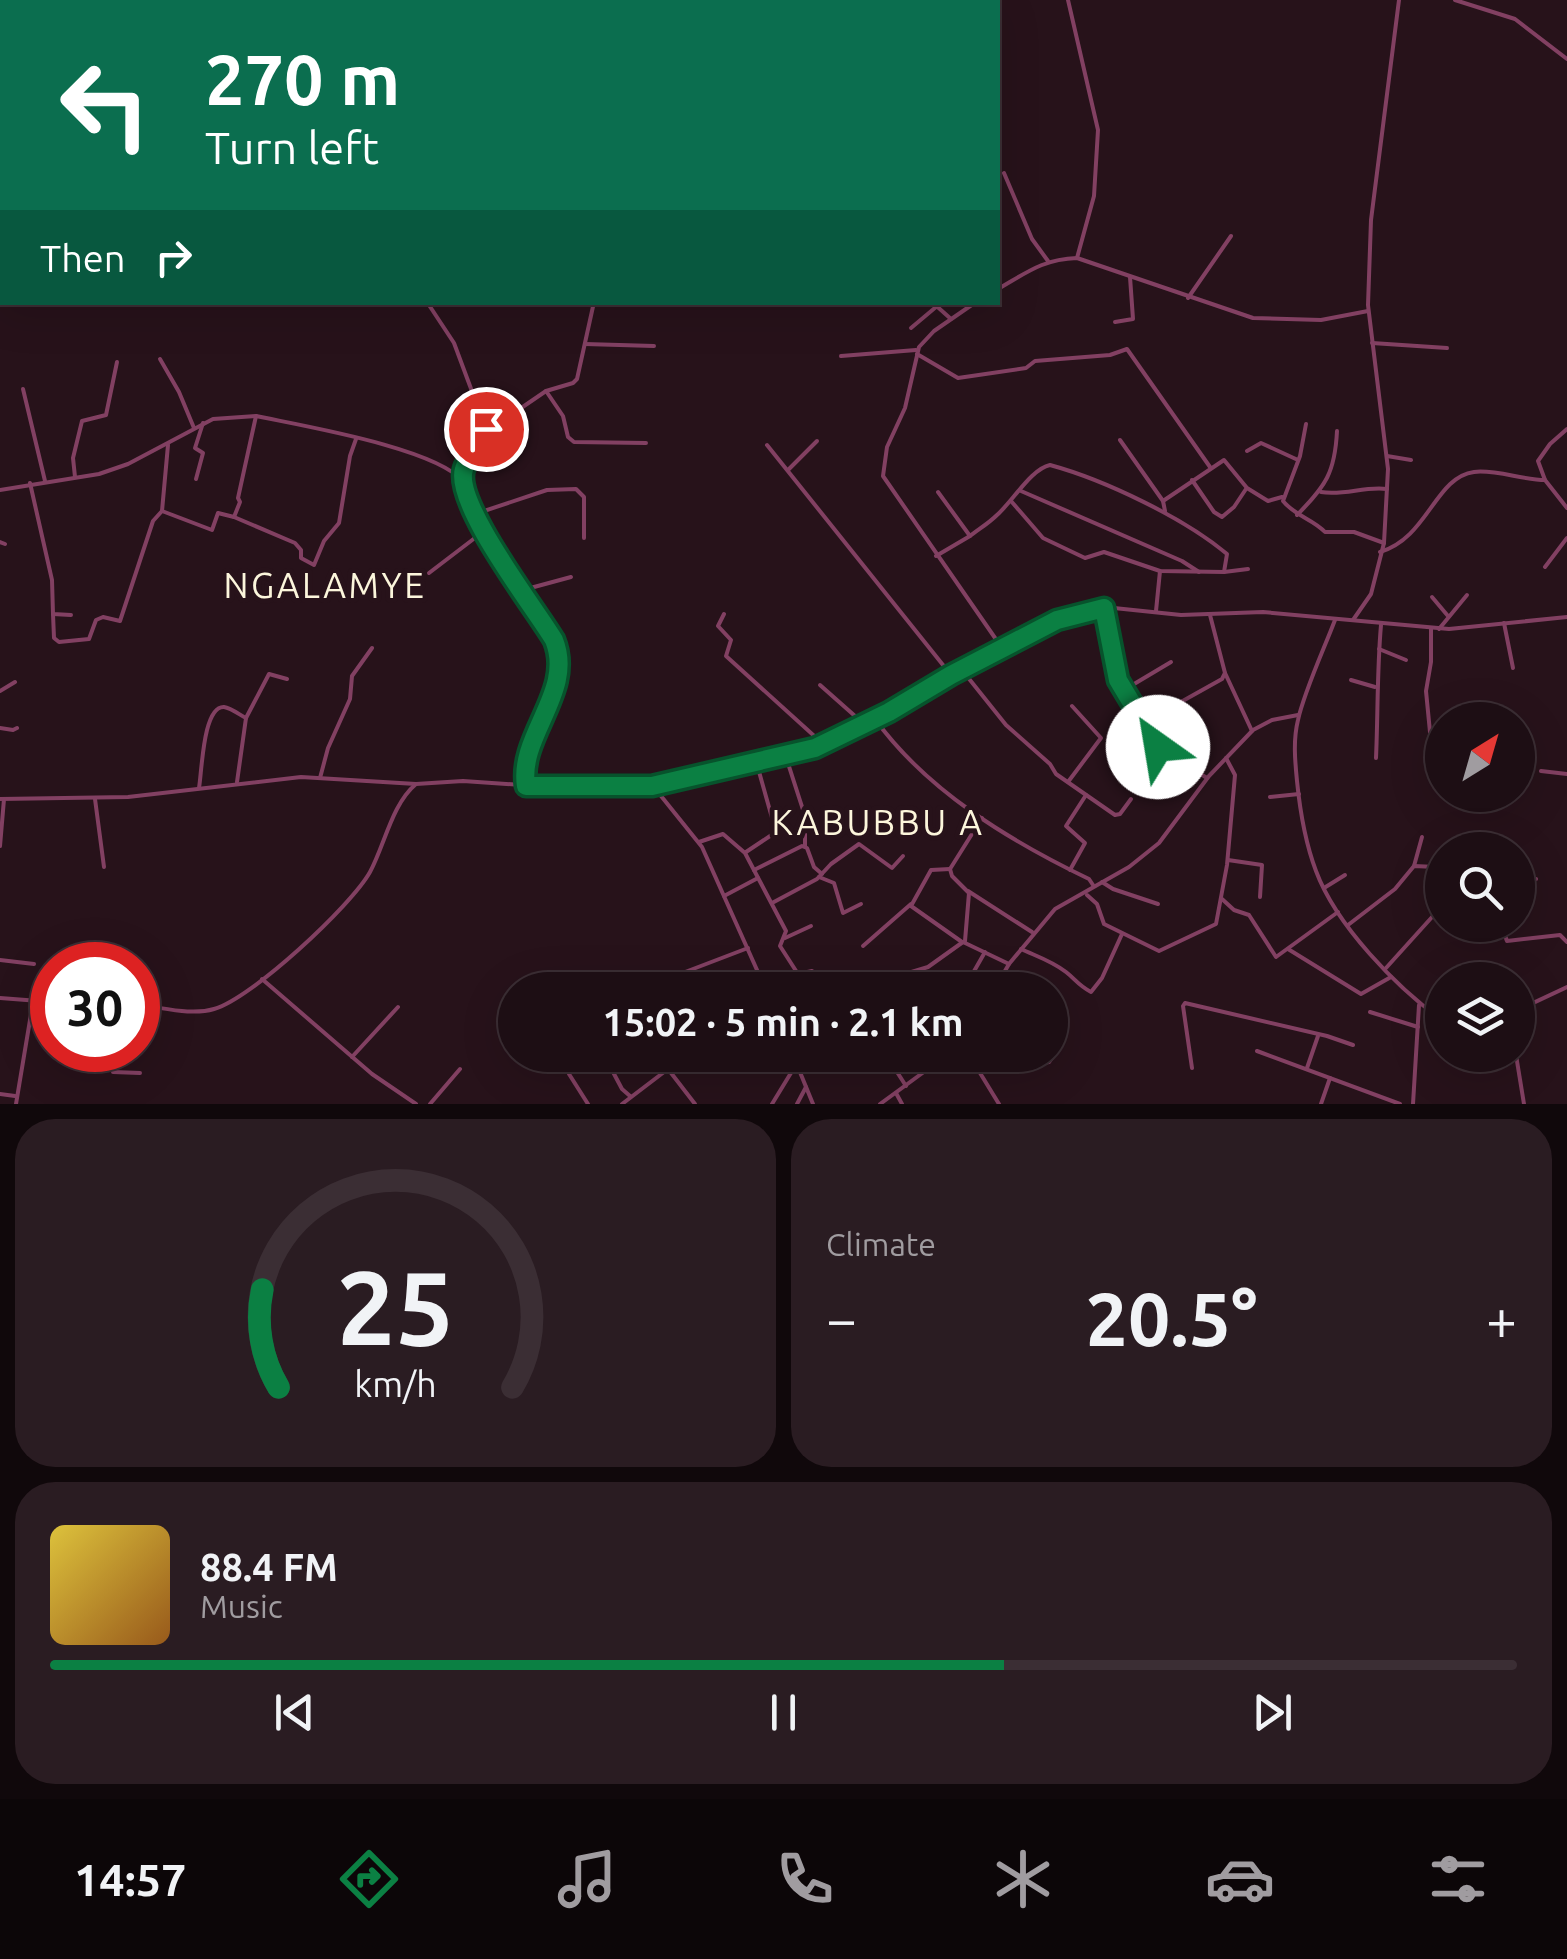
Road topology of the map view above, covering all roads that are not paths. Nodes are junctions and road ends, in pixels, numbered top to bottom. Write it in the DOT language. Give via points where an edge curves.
graph roads {
  1 [pos="1068,0"];
  2 [pos="1400,0"];
  3 [pos="1455,0"];
  4 [pos="1567,59"];
  5 [pos="1004,173"];
  6 [pos="1231,236"];
  7 [pos="1077,258"];
  8 [pos="1048,261"];
  9 [pos="1130,277"];
  10 [pos="1000,288"];
  11 [pos="1188,298"];
  12 [pos="429,305"];
  13 [pos="593,305"];
  14 [pos="933,305"];
  15 [pos="935,305"];
  16 [pos="972,305"];
  17 [pos="1368,311"];
  18 [pos="952,319"];
  19 [pos="1115,322"];
  20 [pos="911,328"];
  21 [pos="1372,343"];
  22 [pos="586,344"];
  23 [pos="654,346"];
  24 [pos="1446,348"];
  25 [pos="918,352"];
  26 [pos="841,356"];
  27 [pos="160,359"];
  28 [pos="117,362"];
  29 [pos="23,390"];
  30 [pos="546,391"];
  31 [pos="256,416"];
  32 [pos="203,423"];
  33 [pos="1306,424"];
  34 [pos="194,428"];
  35 [pos="1567,429"];
  36 [pos="1338,430"];
  37 [pos="486,432"];
  38 [pos="356,440"];
  39 [pos="1120,440"];
  40 [pos="817,441"];
  41 [pos="646,442"];
  42 [pos="168,444"];
  43 [pos="767,445"];
  44 [pos="1246,451"];
  45 [pos="1387,456"];
  46 [pos="1298,460"];
  47 [pos="1410,460"];
  48 [pos="464,468"];
  49 [pos="1210,468"];
  50 [pos="788,470"];
  51 [pos="454,471"];
  52 [pos="75,476"];
  53 [pos="196,479"];
  54 [pos="1192,480"];
  55 [pos="1545,480"];
  56 [pos="45,481"];
  57 [pos="464,482"];
  58 [pos="30,483"];
  59 [pos="1247,488"];
  60 [pos="1387,489"];
  61 [pos="0,490"];
  62 [pos="1022,491"];
  63 [pos="938,492"];
  64 [pos="1320,492"];
  65 [pos="1282,497"];
  66 [pos="1011,500"];
  67 [pos="1163,501"];
  68 [pos="1567,508"];
  69 [pos="162,511"];
  70 [pos="1165,512"];
  71 [pos="475,514"];
  72 [pos="1296,514"];
  73 [pos="234,517"];
  74 [pos="484,531"];
  75 [pos="970,536"];
  76 [pos="584,538"];
  77 [pos="1567,538"];
  78 [pos="1384,543"];
  79 [pos="1380,552"];
  80 [pos="936,556"];
  81 [pos="1545,567"];
  82 [pos="1248,569"];
  83 [pos="1160,571"];
  84 [pos="1224,572"];
  85 [pos="429,573"];
  86 [pos="1200,573"];
  87 [pos="571,576"];
  88 [pos="521,590"];
  89 [pos="1467,595"];
  90 [pos="1432,596"];
  91 [pos="1104,608"];
  92 [pos="1156,613"];
  93 [pos="53,614"];
  94 [pos="724,614"];
  95 [pos="71,615"];
  96 [pos="1210,615"];
  97 [pos="1448,616"];
  98 [pos="1567,617"];
  99 [pos="1335,620"];
  100 [pos="1353,620"];
  101 [pos="1504,623"];
  102 [pos="1381,625"];
  103 [pos="1431,629"];
  104 [pos="1438,629"];
  105 [pos="372,648"];
  106 [pos="1002,648"];
  107 [pos="1379,648"];
  108 [pos="1406,660"];
  109 [pos="1171,662"];
  110 [pos="1514,668"];
  111 [pos="962,670"];
  112 [pos="951,675"];
  113 [pos="1225,677"];
  114 [pos="287,678"];
  115 [pos="1351,680"];
  116 [pos="15,682"];
  117 [pos="820,685"];
  118 [pos="1376,686"];
  119 [pos="1124,690"];
  120 [pos="0,691"];
  121 [pos="1427,702"];
  122 [pos="1072,706"];
  123 [pos="1298,714"];
  124 [pos="246,718"];
  125 [pos="875,719"];
  126 [pos="1144,723"];
  127 [pos="864,724"];
  128 [pos="0,728"];
  129 [pos="17,728"];
  130 [pos="1252,732"];
  131 [pos="824,744"];
  132 [pos="785,754"];
  133 [pos="1226,758"];
  134 [pos="1376,758"];
  135 [pos="756,762"];
  136 [pos="1541,771"];
  137 [pos="1567,774"];
  138 [pos="320,778"];
  139 [pos="1207,778"];
  140 [pos="238,782"];
  141 [pos="1068,782"];
  142 [pos="416,784"];
  143 [pos="526,786"];
  144 [pos="652,786"];
  145 [pos="200,788"];
  146 [pos="1298,794"];
  147 [pos="1086,795"];
  148 [pos="1270,797"];
  149 [pos="2,799"];
  150 [pos="95,799"];
  151 [pos="1132,800"];
  152 [pos="983,816"];
  153 [pos="1422,837"];
  154 [pos="698,842"];
  155 [pos="0,846"];
  156 [pos="806,846"];
  157 [pos="745,853"];
  158 [pos="903,856"];
  159 [pos="1228,860"];
  160 [pos="1414,866"];
  161 [pos="1425,866"];
  162 [pos="104,867"];
  163 [pos="754,870"];
  164 [pos="1070,870"];
  165 [pos="948,872"];
  166 [pos="1346,875"];
  167 [pos="820,876"];
  168 [pos="758,878"];
  169 [pos="1102,882"];
  170 [pos="1093,885"];
  171 [pos="1324,888"];
  172 [pos="968,891"];
  173 [pos="1086,894"];
  174 [pos="724,896"];
  175 [pos="1222,898"];
  176 [pos="1260,898"];
  177 [pos="772,903"];
  178 [pos="861,904"];
  179 [pos="911,904"];
  180 [pos="1158,904"];
  181 [pos="1338,912"];
  182 [pos="1348,924"];
  183 [pos="1425,925"];
  184 [pos="810,926"];
  185 [pos="1034,933"];
  186 [pos="1122,934"];
  187 [pos="785,938"];
  188 [pos="1535,938"];
  189 [pos="963,940"];
  190 [pos="1567,942"];
  191 [pos="862,946"];
  192 [pos="748,948"];
  193 [pos="1021,949"];
  194 [pos="1288,949"];
  195 [pos="985,952"];
  196 [pos="0,960"];
  197 [pos="30,964"];
  198 [pos="1009,964"];
  199 [pos="1386,968"];
  200 [pos="685,972"];
  201 [pos="758,972"];
  202 [pos="794,972"];
  203 [pos="911,972"];
  204 [pos="974,972"];
  205 [pos="1005,972"];
  206 [pos="1393,976"];
  207 [pos="262,979"];
  208 [pos="1567,987"];
  209 [pos="0,998"];
  210 [pos="30,1002"];
  211 [pos="1535,1002"];
  212 [pos="1419,1005"];
  213 [pos="160,1007"];
  214 [pos="398,1007"];
  215 [pos="1425,1009"];
  216 [pos="1370,1012"];
  217 [pos="30,1019"];
  218 [pos="1418,1028"];
  219 [pos="1318,1036"];
  220 [pos="1353,1045"];
  221 [pos="1257,1050"];
  222 [pos="352,1056"];
  223 [pos="1192,1068"];
  224 [pos="1307,1068"];
  225 [pos="460,1069"];
  226 [pos="114,1072"];
  227 [pos="613,1072"];
  228 [pos="792,1072"];
  229 [pos="800,1072"];
  230 [pos="897,1072"];
  231 [pos="925,1072"];
  232 [pos="980,1072"];
  233 [pos="1519,1072"];
  234 [pos="140,1073"];
  235 [pos="569,1074"];
  236 [pos="1330,1078"];
  237 [pos="906,1086"];
  238 [pos="806,1087"];
  239 [pos="896,1093"];
  240 [pos="0,1094"];
  241 [pos="16,1096"];
  242 [pos="632,1097"];
  243 [pos="16,1104"];
  244 [pos="416,1104"];
  245 [pos="430,1104"];
  246 [pos="588,1104"];
  247 [pos="622,1104"];
  248 [pos="696,1104"];
  249 [pos="772,1104"];
  250 [pos="797,1104"];
  251 [pos="813,1104"];
  252 [pos="880,1104"];
  253 [pos="902,1104"];
  254 [pos="999,1104"];
  255 [pos="1321,1104"];
  256 [pos="1400,1104"];
  257 [pos="1413,1104"];
  258 [pos="1524,1104"];
  1 -- 7 [label="street" via="1098,130 1094,196"];
  2 -- 17 [label="street" via="1370,220"];
  3 -- 4 [label="street" via="1515,19"];
  5 -- 8 [label="street"];
  6 -- 11 [label="street"];
  7 -- 8 [label="street"];
  7 -- 9 [label="street"];
  8 -- 10 [label="street"];
  9 -- 11 [label="street"];
  9 -- 19 [label="street" via="1132,319"];
  11 -- 17 [label="street" via="1253,318 1320,320"];
  12 -- 37 [label="street" via="454,342"];
  13 -- 22 [label="street"];
  14 -- 20 [label="street"];
  15 -- 18 [label="street"];
  16 -- 18 [label="street"];
  17 -- 21 [label="street"];
  18 -- 25 [label="street"];
  21 -- 24 [label="street"];
  21 -- 45 [label="street"];
  22 -- 23 [label="street"];
  22 -- 30 [label="street" via="577,379"];
  25 -- 26 [label="street"];
  25 -- 49 [label="street" via="962,378 1026,368 1035,360 1127,349"];
  25 -- 80 [label="street" via="883,476"];
  27 -- 34 [label="street"];
  28 -- 52 [label="street" via="106,415 82,421"];
  29 -- 56 [label="street"];
  30 -- 37 [label="street"];
  30 -- 41 [label="street" via="574,442"];
  31 -- 32 [label="street"];
  31 -- 38 [label="street"];
  31 -- 73 [label="street"];
  32 -- 34 [label="street"];
  32 -- 53 [label="street"];
  33 -- 46 [label="street"];
  34 -- 42 [label="street"];
  35 -- 55 [label="street" via="1540,456"];
  36 -- 64 [label="street" via="1334,466"];
  37 -- 48 [label="street"];
  38 -- 51 [label="street"];
  38 -- 73 [label="street" via="339,523 314,565 301,558 295,542"];
  39 -- 67 [label="street"];
  40 -- 50 [label="street"];
  42 -- 52 [label="street" via="99,474"];
  42 -- 69 [label="street"];
  43 -- 50 [label="street"];
  44 -- 46 [label="street" via="1262,443"];
  45 -- 47 [label="street"];
  45 -- 60 [label="street"];
  46 -- 65 [label="street"];
  48 -- 51 [label="street"];
  48 -- 57 [label="street"];
  49 -- 54 [label="street"];
  49 -- 59 [label="street" via="1224,460"];
  50 -- 112 [label="street"];
  51 -- 57 [label="street"];
  52 -- 56 [label="street"];
  54 -- 59 [label="street" via="1222,517"];
  54 -- 67 [label="street"];
  55 -- 68 [label="street"];
  55 -- 79 [label="street" via="1466,473 1442,490 1404,541"];
  56 -- 58 [label="street"];
  57 -- 71 [label="street"];
  58 -- 61 [label="street"];
  58 -- 93 [label="street"];
  59 -- 65 [label="street" via="1268,502"];
  60 -- 64 [label="street"];
  60 -- 78 [label="street"];
  62 -- 66 [label="street"];
  62 -- 70 [label="street" via="1028,478 1050,464"];
  62 -- 86 [label="street"];
  63 -- 75 [label="street"];
  64 -- 72 [label="street"];
  65 -- 72 [label="street"];
  66 -- 75 [label="street"];
  66 -- 83 [label="street" via="1050,544 1086,558 1104,552"];
  67 -- 70 [label="street"];
  69 -- 73 [label="street" via="212,530 218,513"];
  69 -- 93 [label="street" via="120,621 104,617 96,620 89,640 59,642"];
  70 -- 84 [label="street" via="1227,554"];
  71 -- 74 [label="street"];
  71 -- 76 [label="street" via="547,490 576,490 584,497"];
  72 -- 78 [label="street" via="1325,532 1354,532"];
  74 -- 85 [label="street"];
  74 -- 88 [label="street"];
  75 -- 80 [label="street"];
  77 -- 81 [label="street"];
  78 -- 79 [label="street"];
  79 -- 100 [label="street" via="1371,594"];
  80 -- 106 [label="street"];
  82 -- 84 [label="street"];
  83 -- 86 [label="street"];
  83 -- 92 [label="street"];
  84 -- 86 [label="street"];
  87 -- 88 [label="street"];
  88 -- 143 [label="street" via="560,660"];
  89 -- 97 [label="street"];
  90 -- 97 [label="street"];
  91 -- 92 [label="street"];
  91 -- 106 [label="street" via="1066,616"];
  91 -- 119 [label="street"];
  92 -- 96 [label="street"];
  93 -- 95 [label="street"];
  94 -- 131 [label="street" via="718,626 732,640 726,656"];
  96 -- 99 [label="street" via="1263,612"];
  96 -- 113 [label="street"];
  97 -- 104 [label="street"];
  98 -- 101 [label="street"];
  99 -- 100 [label="street"];
  99 -- 123 [label="street"];
  100 -- 102 [label="street"];
  101 -- 104 [label="street"];
  101 -- 110 [label="street"];
  102 -- 103 [label="street"];
  102 -- 107 [label="street"];
  103 -- 104 [label="street"];
  103 -- 121 [label="street"];
  105 -- 138 [label="street" via="352,676"];
  106 -- 111 [label="street"];
  107 -- 108 [label="street"];
  107 -- 118 [label="street"];
  109 -- 119 [label="street"];
  111 -- 112 [label="street"];
  111 -- 141 [label="street" via="1006,725"];
  112 -- 125 [label="street"];
  113 -- 126 [label="street"];
  113 -- 130 [label="street"];
  114 -- 124 [label="street" via="269,674"];
  115 -- 118 [label="street"];
  116 -- 120 [label="street"];
  117 -- 127 [label="street"];
  118 -- 134 [label="street"];
  119 -- 126 [label="street"];
  122 -- 141 [label="street" via="1101,738"];
  123 -- 130 [label="street"];
  123 -- 146 [label="street"];
  124 -- 140 [label="street"];
  124 -- 145 [label="street" via="224,707 209,717"];
  125 -- 127 [label="street"];
  125 -- 152 [label="street" via="911,763"];
  126 -- 139 [label="street" via="1161,749"];
  127 -- 131 [label="street"];
  128 -- 129 [label="street"];
  130 -- 133 [label="street"];
  131 -- 132 [label="street"];
  132 -- 135 [label="street"];
  132 -- 156 [label="street" via="806,820"];
  133 -- 139 [label="street"];
  133 -- 159 [label="street" via="1234,775"];
  135 -- 144 [label="street"];
  135 -- 157 [label="street" via="776,832"];
  136 -- 137 [label="street"];
  138 -- 140 [label="street"];
  138 -- 142 [label="street"];
  139 -- 169 [label="street" via="1159,843"];
  140 -- 145 [label="street"];
  141 -- 147 [label="street"];
  142 -- 143 [label="street"];
  142 -- 207 [label="street" via="363,883"];
  143 -- 144 [label="street"];
  144 -- 154 [label="street"];
  145 -- 150 [label="street"];
  146 -- 148 [label="street"];
  146 -- 171 [label="street"];
  147 -- 151 [label="street" via="1118,816"];
  147 -- 164 [label="street" via="1066,823 1085,843"];
  149 -- 150 [label="street"];
  149 -- 155 [label="street"];
  150 -- 162 [label="street"];
  152 -- 164 [label="street"];
  152 -- 165 [label="street"];
  153 -- 160 [label="street"];
  154 -- 157 [label="street" via="723,834"];
  154 -- 174 [label="street"];
  156 -- 163 [label="street"];
  156 -- 167 [label="street"];
  157 -- 163 [label="street"];
  158 -- 167 [label="street" via="892,868 860,844"];
  159 -- 175 [label="street"];
  159 -- 176 [label="street" via="1262,865"];
  160 -- 161 [label="street"];
  160 -- 182 [label="street"];
  163 -- 168 [label="street"];
  164 -- 170 [label="street"];
  165 -- 172 [label="street"];
  165 -- 179 [label="street" via="931,870"];
  166 -- 171 [label="street"];
  167 -- 177 [label="street"];
  167 -- 178 [label="street" via="834,884 843,913"];
  168 -- 174 [label="street"];
  168 -- 177 [label="street"];
  169 -- 170 [label="street"];
  169 -- 180 [label="street"];
  170 -- 173 [label="street"];
  171 -- 181 [label="street"];
  172 -- 185 [label="street"];
  172 -- 189 [label="street"];
  173 -- 185 [label="street" via="1055,909"];
  173 -- 186 [label="street" via="1104,924"];
  174 -- 192 [label="street"];
  175 -- 186 [label="street" via="1216,924 1164,950"];
  175 -- 194 [label="street" via="1249,914 1274,956"];
  177 -- 187 [label="street"];
  179 -- 189 [label="street"];
  179 -- 191 [label="street"];
  181 -- 182 [label="street"];
  181 -- 194 [label="street"];
  182 -- 199 [label="street"];
  183 -- 199 [label="street"];
  184 -- 187 [label="street"];
  185 -- 193 [label="street"];
  186 -- 193 [label="street" via="1091,992 1052,962"];
  187 -- 202 [label="street" via="780,946"];
  188 -- 190 [label="street" via="1560,936"];
  189 -- 195 [label="street"];
  189 -- 203 [label="street"];
  192 -- 200 [label="street"];
  192 -- 201 [label="street"];
  193 -- 198 [label="street"];
  194 -- 206 [label="street" via="1361,994"];
  195 -- 198 [label="street"];
  195 -- 204 [label="street"];
  196 -- 197 [label="street"];
  198 -- 205 [label="street"];
  199 -- 206 [label="street"];
  206 -- 212 [label="street"];
  207 -- 213 [label="street" via="212,1010"];
  207 -- 222 [label="street"];
  208 -- 211 [label="street"];
  209 -- 210 [label="street"];
  212 -- 215 [label="street"];
  212 -- 218 [label="street"];
  214 -- 222 [label="street"];
  216 -- 218 [label="street"];
  217 -- 241 [label="street"];
  218 -- 257 [label="street"];
  219 -- 220 [label="street"];
  219 -- 223 [label="street" via="1185,1003"];
  219 -- 224 [label="street"];
  221 -- 224 [label="street"];
  222 -- 244 [label="street"];
  224 -- 236 [label="street"];
  225 -- 245 [label="street"];
  226 -- 234 [label="street"];
  227 -- 242 [label="street"];
  228 -- 249 [label="street"];
  229 -- 238 [label="street"];
  230 -- 237 [label="street"];
  231 -- 237 [label="street"];
  232 -- 254 [label="street"];
  233 -- 258 [label="street"];
  235 -- 246 [label="street"];
  236 -- 255 [label="street"];
  236 -- 256 [label="street"];
  237 -- 239 [label="street"];
  238 -- 250 [label="street"];
  238 -- 251 [label="street"];
  239 -- 252 [label="street"];
  239 -- 253 [label="street"];
  240 -- 241 [label="street"];
  241 -- 243 [label="street"];
  242 -- 247 [label="street"];
  242 -- 248 [label="street" via="668,1069"];
}
